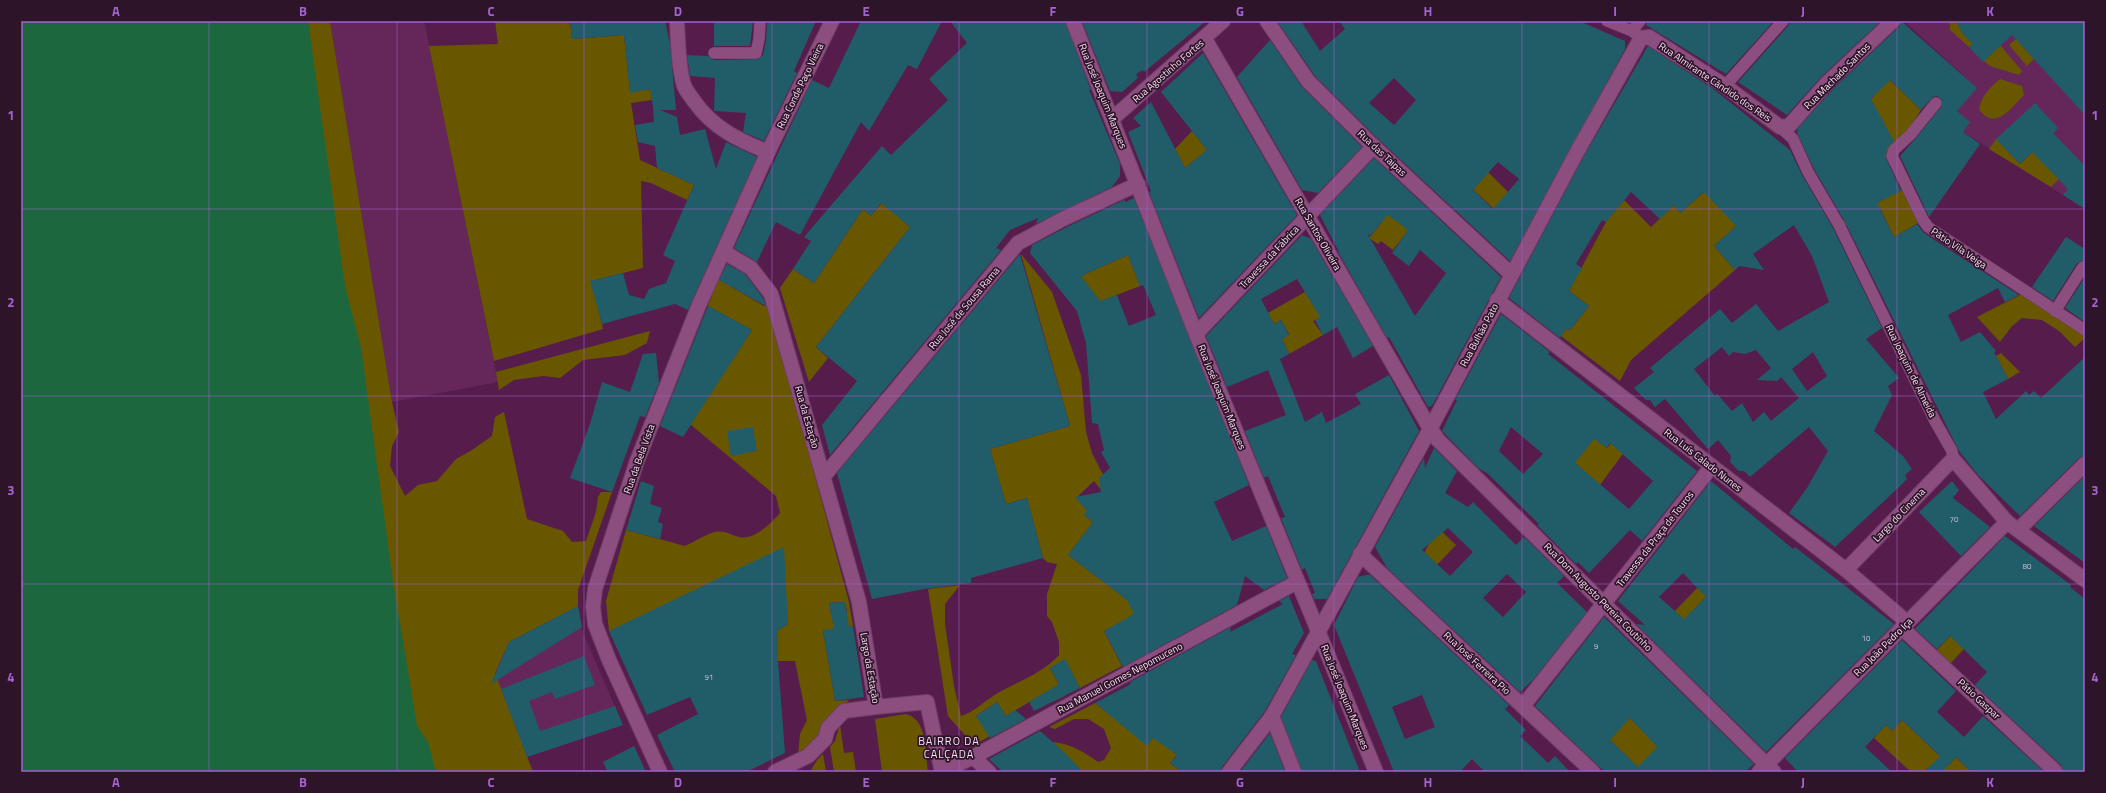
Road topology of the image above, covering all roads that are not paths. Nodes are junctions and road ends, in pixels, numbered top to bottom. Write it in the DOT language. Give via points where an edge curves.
graph roads {
  1 [pos="678,21"];
  2 [pos="832,21"];
  3 [pos="1073,21"];
  4 [pos="1223,21"];
  5 [pos="1267,21"];
  6 [pos="1607,21"];
  7 [pos="1640,21"];
  8 [pos="1783,21"];
  9 [pos="1893,21"];
  10 [pos="760,23"];
  11 [pos="1637,35"];
  12 [pos="1205,39"];
  13 [pos="714,53"];
  14 [pos="1725,86"];
  15 [pos="1936,103"];
  16 [pos="1112,119"];
  17 [pos="1780,126"];
  18 [pos="1374,146"];
  19 [pos="768,152"];
  20 [pos="1138,184"];
  21 [pos="1308,216"];
  22 [pos="724,252"];
  23 [pos="2083,267"];
  24 [pos="1511,274"];
  25 [pos="1497,300"];
  26 [pos="2055,311"];
  27 [pos="2085,330"];
  28 [pos="1196,334"];
  29 [pos="1430,429"];
  30 [pos="1953,459"];
  31 [pos="2085,464"];
  32 [pos="1712,466"];
  33 [pos="824,476"];
  34 [pos="2013,525"];
  35 [pos="1360,554"];
  36 [pos="1846,570"];
  37 [pos="2085,580"];
  38 [pos="1297,582"];
  39 [pos="859,602"];
  40 [pos="1605,603"];
  41 [pos="1905,625"];
  42 [pos="1318,633"];
  43 [pos="1523,706"];
  44 [pos="876,707"];
  45 [pos="1272,716"];
  46 [pos="973,758"];
  47 [pos="1767,769"];
  48 [pos="2055,771"];
  49 [pos="660,772"];
  50 [pos="775,772"];
  51 [pos="942,772"];
  52 [pos="989,772"];
  53 [pos="1229,772"];
  54 [pos="1294,772"];
  55 [pos="1376,772"];
  56 [pos="1593,772"];
  1 -- 19 [label="street" via="678,54 683,84 704,114 720,129 738,140"];
  2 -- 19 [label="street, Rua Conde Paço Vieira"];
  3 -- 16 [label="street, Rua José Joaquim Marques"];
  4 -- 12 [label="street, Rua Agostinho Fortes"];
  5 -- 18 [label="street, Rua das Taipas" via="1308,81"];
  6 -- 11 [label="street, Rua Almirante Cândido dos Reis"];
  7 -- 11 [label="street"];
  8 -- 14 [label="street"];
  9 -- 17 [label="street, Rua Machado Santos" via="1827,83 1790,125"];
  10 -- 13 [label="street" via="756,53"];
  11 -- 14 [label="street, Rua Almirante Cândido dos Reis" via="1649,37"];
  11 -- 24 [label="street, Rua Bulhão Pato"];
  12 -- 16 [label="street, Rua Agostinho Fortes"];
  12 -- 21 [label="street, Rua Santos Oliveira"];
  14 -- 17 [label="street, Rua Almirante Cândido dos Reis"];
  15 -- 26 [label="street, Pátio Vila Veiga" via="1911,134 1894,150 1892,156 1922,220 1928,227"];
  16 -- 20 [label="street, Rua José Joaquim Marques"];
  17 -- 30 [label="street, Rua Joaquim de Almeida" via="1793,139 1808,172 1839,226 1952,450"];
  18 -- 21 [label="street, Travessa da Fábrica"];
  18 -- 24 [label="street, Rua das Taipas"];
  19 -- 22 [label="street, Rua da Bela Vista"];
  20 -- 28 [label="street, Rua José Joaquim Marques"];
  20 -- 33 [label="street, Rua José de Sousa Rama" via="1018,243"];
  21 -- 28 [label="street, Travessa da Fábrica"];
  21 -- 29 [label="street, Rua Santos Oliveira"];
  22 -- 33 [label="street, Rua da Estação" via="751,268 771,294"];
  22 -- 49 [label="street, Rua da Bela Vista" via="637,461 595,589 595,624"];
  23 -- 26 [label="street"];
  24 -- 25 [label="street, Rua Bulhão Pato"];
  25 -- 29 [label="street, Rua Bulhão Pato"];
  25 -- 32 [label="street, Rua Luís Calado Nunes"];
  26 -- 27 [label="street, Pátio Vila Veiga"];
  28 -- 38 [label="street, Rua José Joaquim Marques"];
  29 -- 35 [label="street, Rua Bulhão Pato"];
  29 -- 40 [label="street, Rua Dom Augusto Pereira Coutinho" via="1438,440"];
  30 -- 34 [label="street, Rua Joaquim de Almeida"];
  30 -- 36 [label="street, Largo do Cinema"];
  31 -- 34 [label="street, Rua João Pedro Iça"];
  32 -- 36 [label="street, Rua Luís Calado Nunes"];
  32 -- 40 [label="street, Travessa da Praça de Touros"];
  33 -- 39 [label="street, Rua da Estação"];
  34 -- 37 [label="street, Rua Joaquim de Almeida"];
  34 -- 41 [label="street, Rua João Pedro Iça"];
  35 -- 42 [label="street, Rua Bulhão Pato"];
  35 -- 43 [label="street, Rua José Ferreira Pio"];
  36 -- 41 [label="street, Rua Luís Calado Nunes"];
  38 -- 42 [label="street, Rua José Joaquim Marques"];
  38 -- 46 [label="street, Rua Manuel Gomes Nepomuceno"];
  39 -- 44 [label="street, Largo da Estação"];
  40 -- 43 [label="street, Travessa da Praça de Touros"];
  40 -- 47 [label="street, Rua Dom Augusto Pereira Coutinho"];
  41 -- 47 [label="street, Rua João Pedro Iça"];
  41 -- 48 [label="street, Pátio Gaspar"];
  42 -- 45 [label="street, Rua Bulhão Pato"];
  42 -- 55 [label="street, Rua José Joaquim Marques"];
  43 -- 56 [label="street, Rua José Ferreira Pio"];
  44 -- 50 [label="street" via="844,712 828,728 825,739 808,756"];
  44 -- 51 [label="street, Largo da Estação" via="927,702"];
  45 -- 53 [label="street, Rua Bulhão Pato"];
  45 -- 54 [label="street"];
  46 -- 51 [label="street, Rua Manuel Gomes Nepomuceno"];
  46 -- 52 [label="street"];
}
